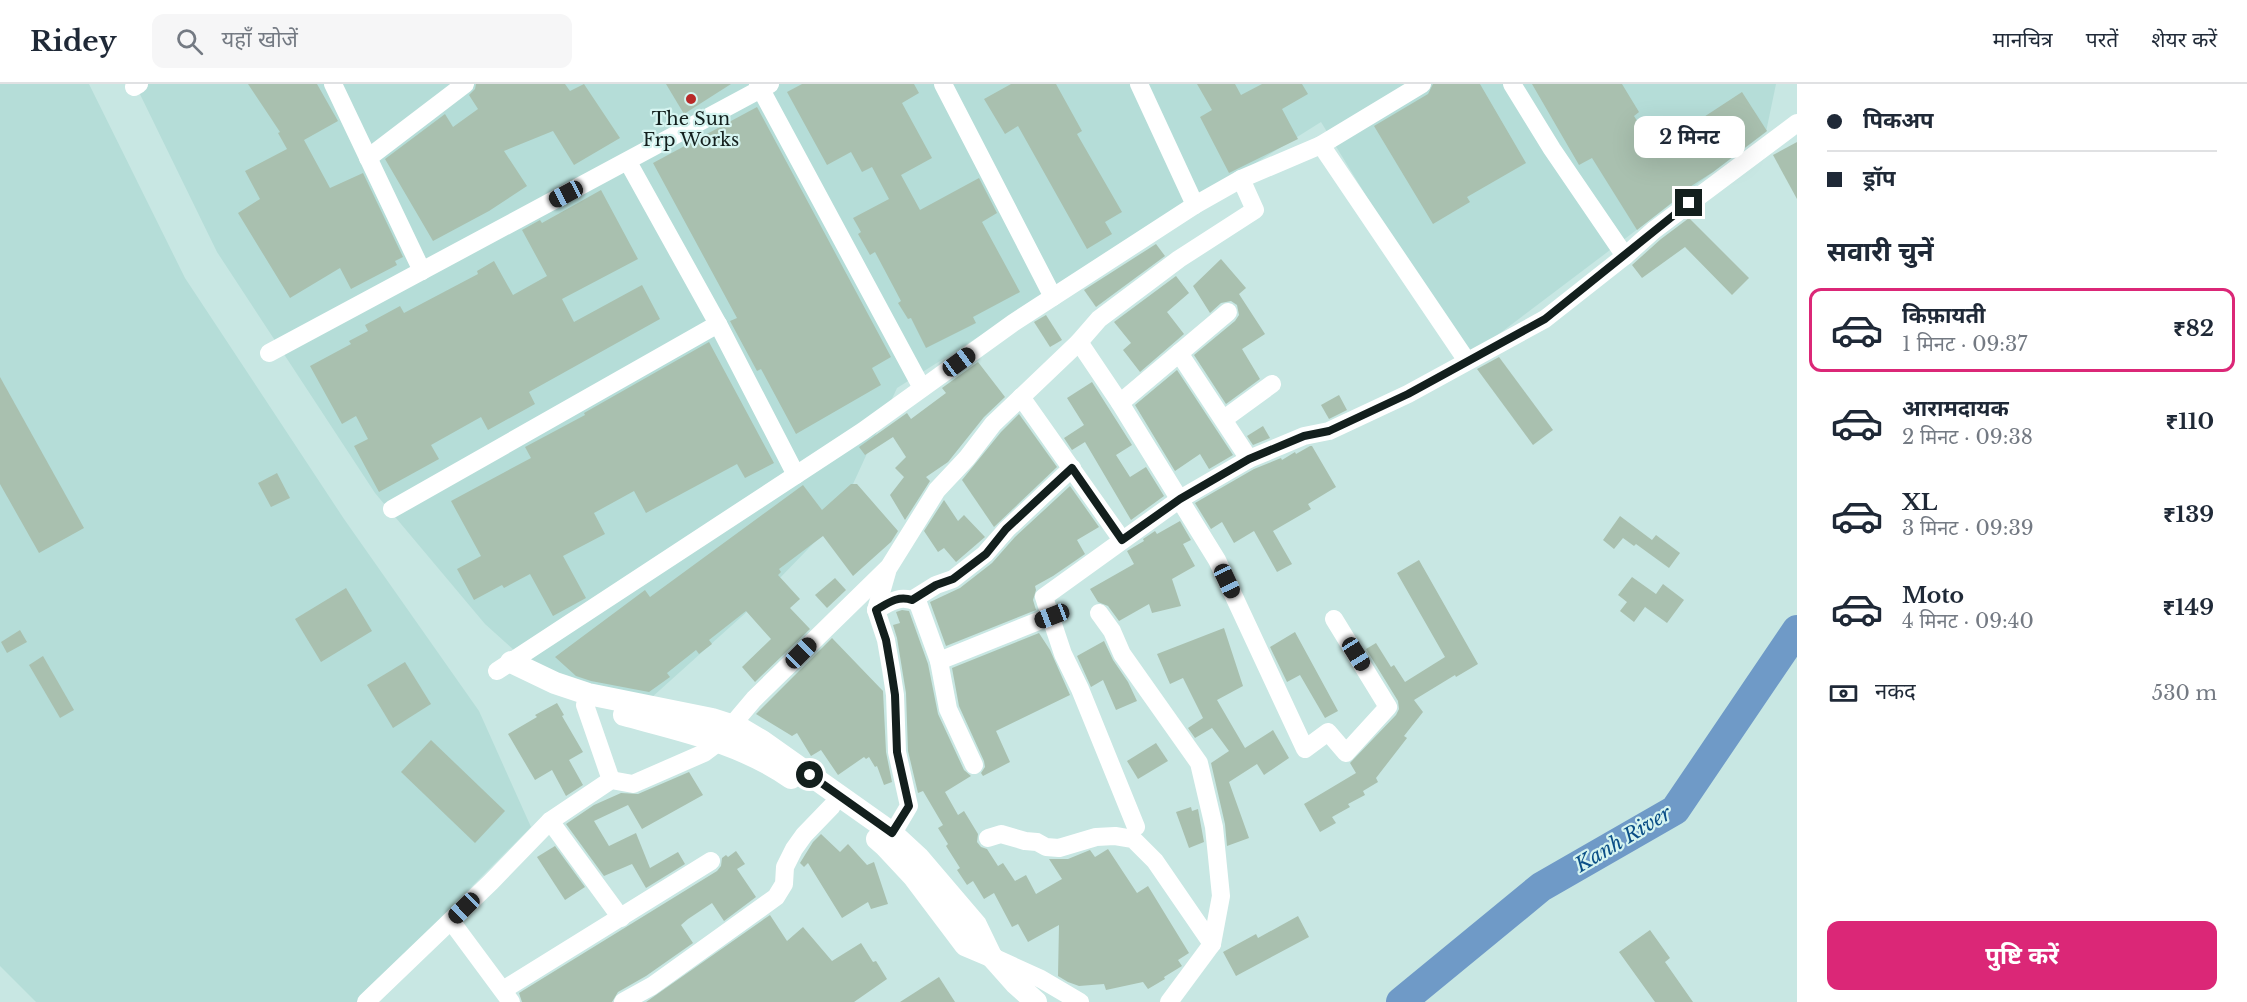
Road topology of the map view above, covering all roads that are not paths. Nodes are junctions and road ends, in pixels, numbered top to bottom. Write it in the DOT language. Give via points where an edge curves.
graph roads {
  1 [pos="333,84"];
  2 [pos="465,84"];
  3 [pos="943,84"];
  4 [pos="1139,84"];
  5 [pos="1422,84"];
  6 [pos="1512,84"];
  7 [pos="763,86"];
  8 [pos="1797,123"];
  9 [pos="1321,145"];
  10 [pos="368,158"];
  11 [pos="628,162"];
  12 [pos="1241,179"];
  13 [pos="1195,205"];
  14 [pos="1625,256"];
  15 [pos="422,271"];
  16 [pos="1053,297"];
  17 [pos="1228,312"];
  18 [pos="718,324"];
  19 [pos="1079,342"];
  20 [pos="269,353"];
  21 [pos="1179,353"];
  22 [pos="1467,360"];
  23 [pos="1272,384"];
  24 [pos="922,388"];
  25 [pos="1021,397"];
  26 [pos="1120,403"];
  27 [pos="1224,419"];
  28 [pos="1249,459"];
  29 [pos="1072,468"];
  30 [pos="796,475"];
  31 [pos="1180,499"];
  32 [pos="392,509"];
  33 [pos="1122,540"];
  34 [pos="889,567"];
  35 [pos="912,600"];
  36 [pos="876,610"];
  37 [pos="1099,613"];
  38 [pos="1052,616"];
  39 [pos="1334,619"];
  40 [pos="939,661"];
  41 [pos="504,667"];
  42 [pos="585,705"];
  43 [pos="726,733"];
  44 [pos="974,765"];
  45 [pos="611,780"];
  46 [pos="832,806"];
  47 [pos="550,822"];
  48 [pos="1136,827"];
  49 [pos="988,838"];
  50 [pos="889,840"];
  51 [pos="711,861"];
  52 [pos="621,918"];
  53 [pos="451,921"];
  54 [pos="1212,944"];
  55 [pos="991,956"];
  56 [pos="507,996"];
  57 [pos="366,1002"];
  58 [pos="623,1002"];
  59 [pos="1036,1002"];
  60 [pos="1080,1002"];
  61 [pos="1169,1002"];
  1 -- 10 [label="street"];
  2 -- 10 [label="street"];
  3 -- 16 [label="street"];
  4 -- 13 [label="street"];
  5 -- 9 [label="street"];
  6 -- 14 [label="street"];
  7 -- 11 [label="street"];
  7 -- 24 [label="street"];
  8 -- 14 [label="street"];
  9 -- 12 [label="street"];
  9 -- 22 [label="street"];
  10 -- 15 [label="street"];
  11 -- 15 [label="street"];
  11 -- 18 [label="street"];
  12 -- 13 [label="street"];
  12 -- 19 [label="street" via="1255,210 1179,259 1100,319"];
  13 -- 16 [label="street"];
  14 -- 22 [label="street" via="1545,319"];
  15 -- 20 [label="street"];
  16 -- 24 [label="street"];
  17 -- 21 [label="street"];
  18 -- 30 [label="street"];
  18 -- 32 [label="street"];
  19 -- 25 [label="street"];
  19 -- 26 [label="street"];
  21 -- 26 [label="street"];
  21 -- 27 [label="street"];
  22 -- 28 [label="street" via="1408,394 1329,431 1304,436"];
  23 -- 27 [label="street"];
  24 -- 30 [label="street"];
  25 -- 29 [label="street"];
  25 -- 34 [label="street" via="937,490"];
  26 -- 31 [label="street"];
  27 -- 28 [label="street"];
  28 -- 31 [label="street"];
  29 -- 33 [label="street"];
  29 -- 35 [label="street" via="1006,529 986,554 953,579"];
  30 -- 41 [label="street"];
  31 -- 33 [label="street"];
  31 -- 39 [label="street" via="1217,560 1305,748 1328,732 1346,753 1388,707"];
  33 -- 38 [label="street" via="1044,597"];
  34 -- 36 [label="street"];
  34 -- 43 [label="street" via="754,699"];
  35 -- 36 [label="street" via="893,600"];
  35 -- 40 [label="street" via="918,603"];
  36 -- 50 [label="street" via="888,650 895,695 897,752 909,806"];
  37 -- 54 [label="street" via="1122,654 1199,763 1214,827 1221,896"];
  38 -- 40 [label="street"];
  38 -- 48 [label="street"];
  40 -- 44 [label="street" via="948,709"];
  41 -- 42 [label="street" via="528,688"];
  41 -- 43 [label="street" via="588,694 712,719"];
  42 -- 43 [label="street"];
  42 -- 45 [label="street"];
  43 -- 45 [label="street" via="704,753 633,784"];
  43 -- 46 [label="street" via="745,751"];
  43 -- 50 [label="street" via="762,741"];
  45 -- 47 [label="street"];
  46 -- 50 [label="street"];
  46 -- 58 [label="street" via="794,849 776,897 652,986"];
  47 -- 52 [label="street"];
  47 -- 53 [label="street"];
  49 -- 54 [label="street" via="1001,834 1059,848 1096,837 1133,839 1155,861"];
  50 -- 55 [label="street" via="965,945"];
  51 -- 52 [label="street"];
  52 -- 56 [label="street"];
  53 -- 56 [label="street"];
  53 -- 57 [label="street"];
  54 -- 61 [label="street"];
  55 -- 59 [label="street"];
  55 -- 60 [label="street"];
}
